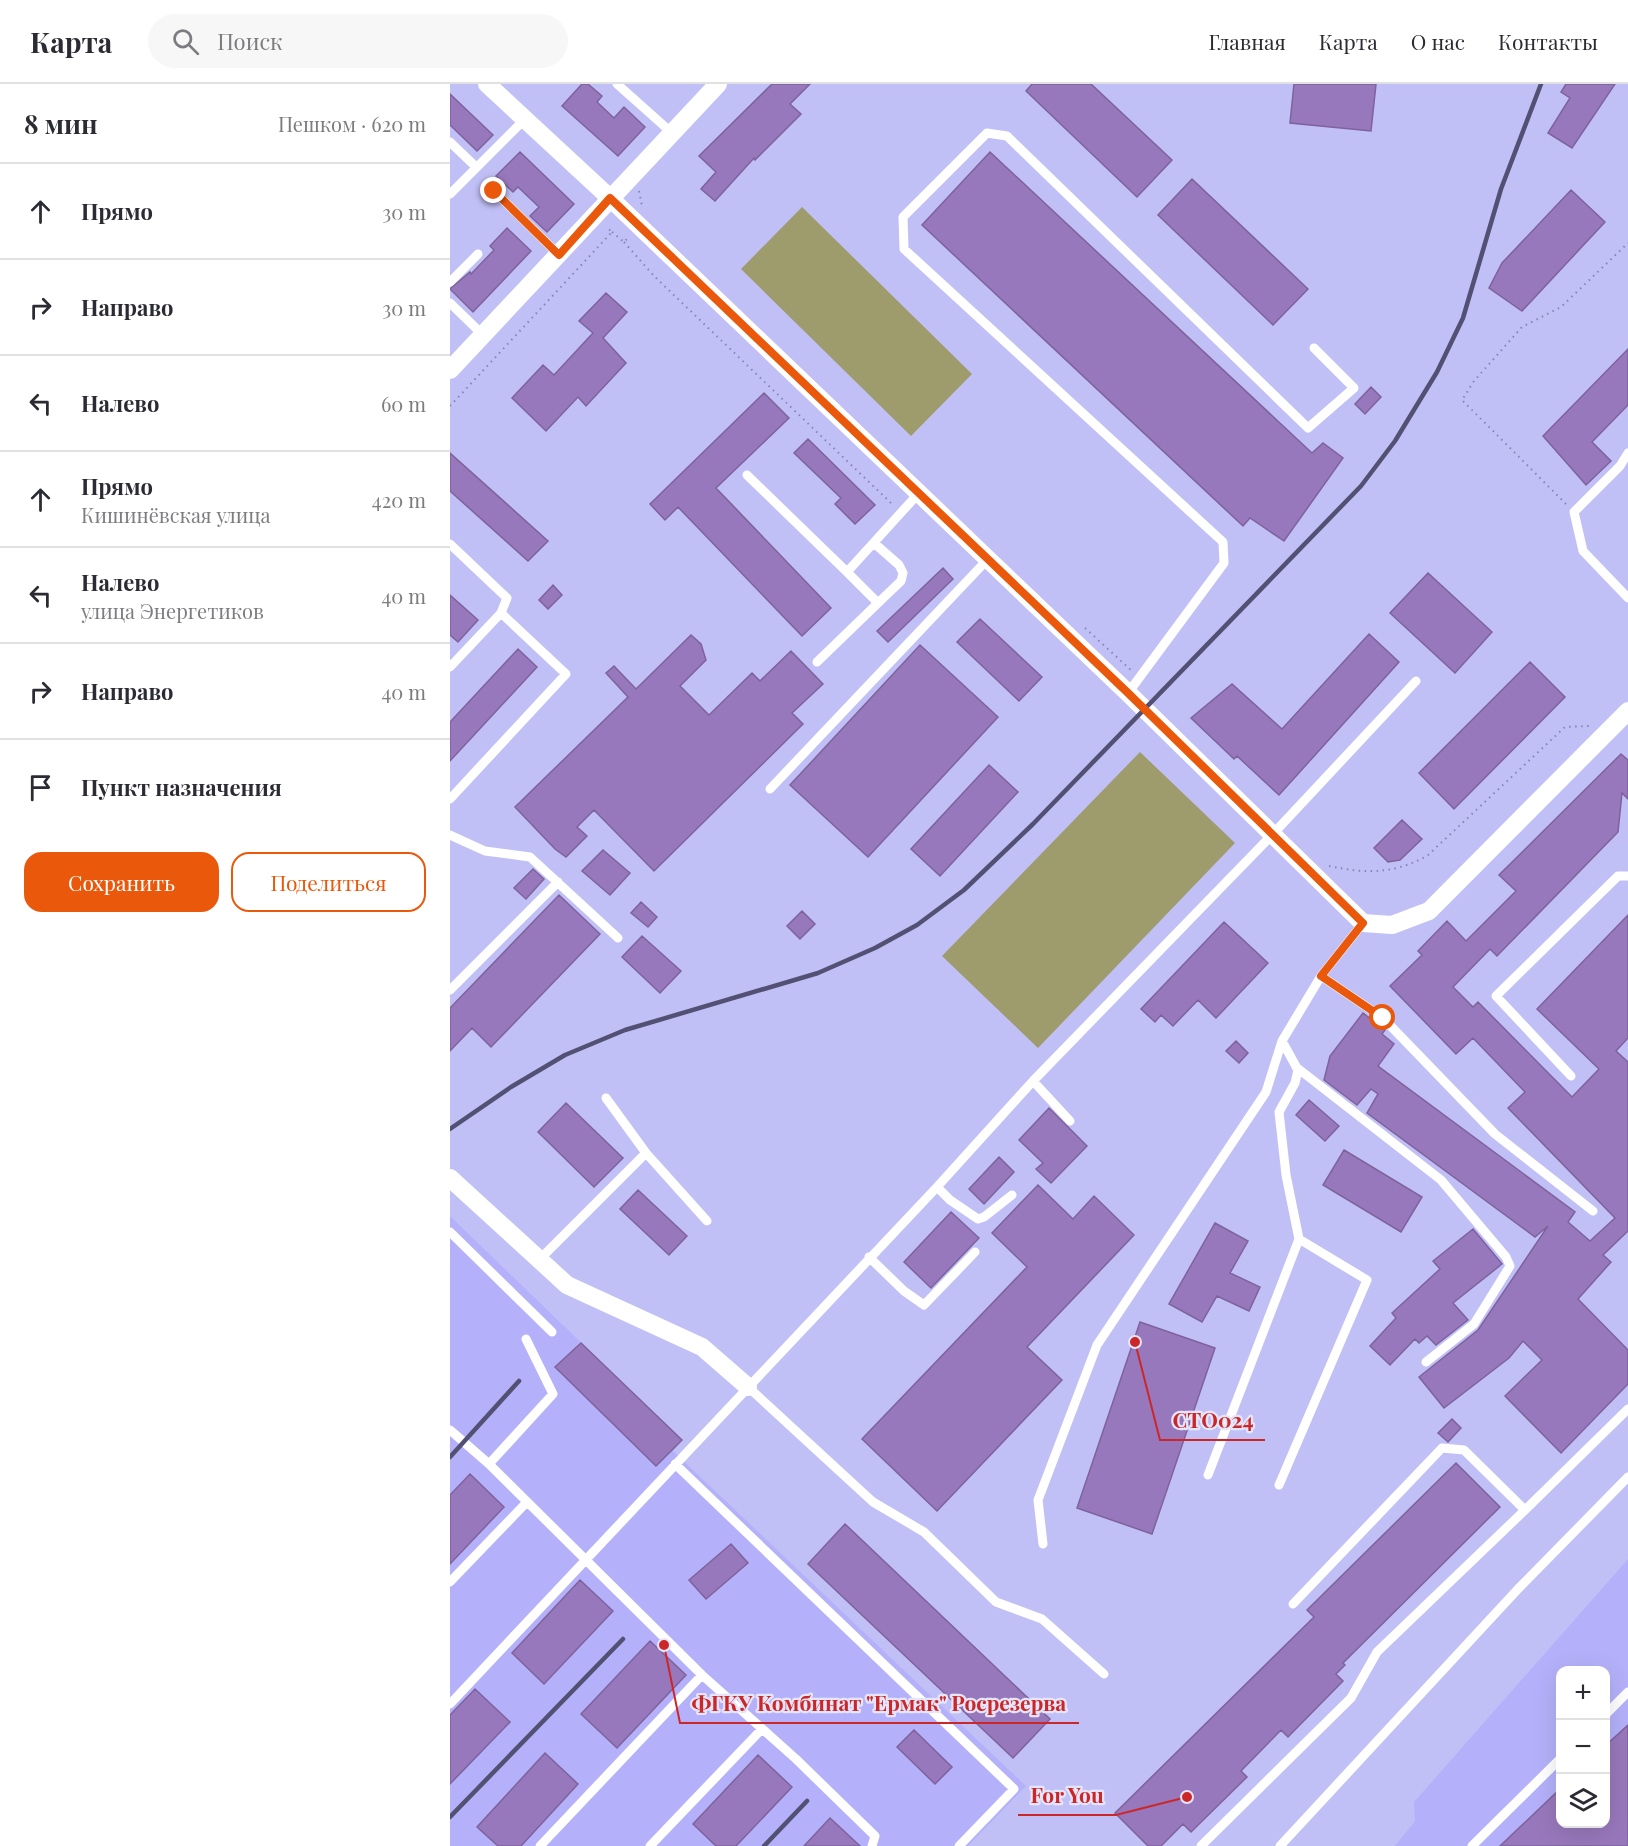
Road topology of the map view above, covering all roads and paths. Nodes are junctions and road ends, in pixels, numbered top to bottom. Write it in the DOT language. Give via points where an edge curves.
graph roads {
  1 [pos="487,84"];
  2 [pos="617,84"];
  3 [pos="718,84"];
  4 [pos="524,120"];
  5 [pos="672,134"];
  6 [pos="450,142"];
  7 [pos="475,166"];
  8 [pos="494,191"];
  9 [pos="450,194"];
  10 [pos="610,198"];
  11 [pos="624,242"];
  12 [pos="1628,243"];
  13 [pos="478,254"];
  14 [pos="559,255"];
  15 [pos="450,282"];
  16 [pos="450,303"];
  17 [pos="483,335"];
  18 [pos="1314,348"];
  19 [pos="450,370"];
  20 [pos="1628,453"];
  21 [pos="747,475"];
  22 [pos="918,494"];
  23 [pos="1574,512"];
  24 [pos="900,513"];
  25 [pos="874,543"];
  26 [pos="450,544"];
  27 [pos="987,560"];
  28 [pos="847,572"];
  29 [pos="1628,598"];
  30 [pos="878,603"];
  31 [pos="501,613"];
  32 [pos="817,662"];
  33 [pos="450,667"];
  34 [pos="1416,681"];
  35 [pos="1128,693"];
  36 [pos="1624,716"];
  37 [pos="770,789"];
  38 [pos="450,799"];
  39 [pos="450,835"];
  40 [pos="1272,835"];
  41 [pos="1322,859"];
  42 [pos="1628,876"];
  43 [pos="558,882"];
  44 [pos="1363,923"];
  45 [pos="618,938"];
  46 [pos="1321,976"];
  47 [pos="450,990"];
  48 [pos="1282,1041"];
  49 [pos="1298,1070"];
  50 [pos="1571,1076"];
  51 [pos="1033,1081"];
  52 [pos="606,1098"];
  53 [pos="1070,1121"];
  54 [pos="646,1153"];
  55 [pos="450,1178"];
  56 [pos="938,1186"];
  57 [pos="1012,1195"];
  58 [pos="1593,1210"];
  59 [pos="707,1221"];
  60 [pos="450,1232"];
  61 [pos="1299,1239"];
  62 [pos="975,1252"];
  63 [pos="869,1257"];
  64 [pos="538,1261"];
  65 [pos="552,1332"];
  66 [pos="526,1339"];
  67 [pos="1425,1362"];
  68 [pos="748,1387"];
  69 [pos="1628,1409"];
  70 [pos="450,1430"];
  71 [pos="489,1464"];
  72 [pos="675,1464"];
  73 [pos="1208,1475"];
  74 [pos="1628,1477"];
  75 [pos="1279,1485"];
  76 [pos="526,1503"];
  77 [pos="1525,1510"];
  78 [pos="1043,1544"];
  79 [pos="586,1561"];
  80 [pos="450,1582"];
  81 [pos="1293,1604"];
  82 [pos="1104,1674"];
  83 [pos="702,1675"];
  84 [pos="1628,1692"];
  85 [pos="450,1704"];
  86 [pos="1610,1709"];
  87 [pos="761,1730"];
  88 [pos="1556,1763"];
  89 [pos="540,1846"];
  90 [pos="650,1846"];
  91 [pos="873,1846"];
  92 [pos="959,1846"];
  93 [pos="1201,1846"];
  94 [pos="1280,1846"];
  95 [pos="1472,1846"];
  1 -- 4 [label="street"];
  2 -- 5 [label="lane"];
  3 -- 5 [label="street"];
  4 -- 7 [label="lane"];
  4 -- 10 [label="street"];
  5 -- 10 [label="street"];
  6 -- 7 [label="lane"];
  7 -- 9 [label="lane"];
  8 -- 14 [label="lane"];
  10 -- 14 [label="street"];
  10 -- 22 [label="street"];
  11 -- 24 [label="path" via="654,276"];
  12 -- 23 [label="path" via="1562,307 1522,327 1462,400"];
  13 -- 15 [label="lane"];
  14 -- 17 [label="street"];
  16 -- 17 [label="lane"];
  17 -- 19 [label="street"];
  18 -- 35 [label="lane" via="1354,388 1308,428 1007,136 987,133 903,218 904,249 1223,542 1224,563"];
  20 -- 23 [label="lane"];
  21 -- 28 [label="lane"];
  22 -- 24 [label="lane"];
  22 -- 27 [label="street"];
  23 -- 29 [label="lane" via="1583,551"];
  24 -- 25 [label="lane"];
  25 -- 28 [label="lane"];
  25 -- 30 [label="lane" via="903,573"];
  26 -- 31 [label="lane" via="507,598"];
  27 -- 35 [label="street"];
  27 -- 37 [label="lane"];
  28 -- 30 [label="lane"];
  30 -- 32 [label="lane"];
  31 -- 33 [label="lane"];
  31 -- 38 [label="lane" via="566,674"];
  34 -- 40 [label="lane"];
  35 -- 40 [label="street"];
  36 -- 41 [label="path" via="1565,727 1427,856 1404,868 1366,872 1329,867"];
  36 -- 44 [label="street" via="1429,910 1392,925"];
  39 -- 43 [label="lane" via="485,851 530,857"];
  40 -- 44 [label="street"];
  40 -- 51 [label="lane"];
  42 -- 50 [label="lane" via="1618,876 1496,996"];
  43 -- 45 [label="lane"];
  43 -- 47 [label="lane"];
  44 -- 46 [label="lane"];
  46 -- 48 [label="lane"];
  46 -- 58 [label="lane" via="1383,1018 1495,1134"];
  48 -- 49 [label="lane"];
  48 -- 78 [label="lane" via="1266,1092 1097,1345 1038,1500"];
  49 -- 61 [label="lane" via="1279,1112"];
  49 -- 67 [label="lane" via="1442,1180 1510,1266 1474,1324"];
  51 -- 53 [label="lane"];
  51 -- 56 [label="lane"];
  52 -- 54 [label="lane"];
  54 -- 59 [label="lane"];
  54 -- 64 [label="lane"];
  55 -- 64 [label="street"];
  56 -- 57 [label="lane" via="950,1200 978,1219"];
  56 -- 63 [label="lane"];
  60 -- 65 [label="lane"];
  61 -- 73 [label="lane"];
  61 -- 75 [label="lane" via="1367,1280"];
  62 -- 63 [label="lane" via="924,1305 904,1292"];
  63 -- 68 [label="lane"];
  64 -- 68 [label="street" via="567,1285 702,1347"];
  66 -- 71 [label="lane" via="554,1394"];
  68 -- 72 [label="lane"];
  68 -- 82 [label="lane" via="873,1502 924,1532 996,1602 1042,1619"];
  69 -- 77 [label="lane"];
  70 -- 71 [label="lane"];
  71 -- 76 [label="lane"];
  72 -- 79 [label="lane"];
  72 -- 92 [label="lane" via="1014,1789"];
  74 -- 94 [label="lane" via="1518,1589"];
  76 -- 79 [label="lane"];
  76 -- 80 [label="lane"];
  77 -- 81 [label="lane" via="1464,1450 1442,1448"];
  77 -- 93 [label="lane" via="1377,1652 1351,1698"];
  79 -- 83 [label="lane"];
  79 -- 85 [label="lane"];
  83 -- 87 [label="lane"];
  83 -- 89 [label="lane"];
  84 -- 86 [label="lane"];
  87 -- 90 [label="lane"];
  87 -- 91 [label="lane" via="875,1836"];
  88 -- 95 [label="lane"];
}
